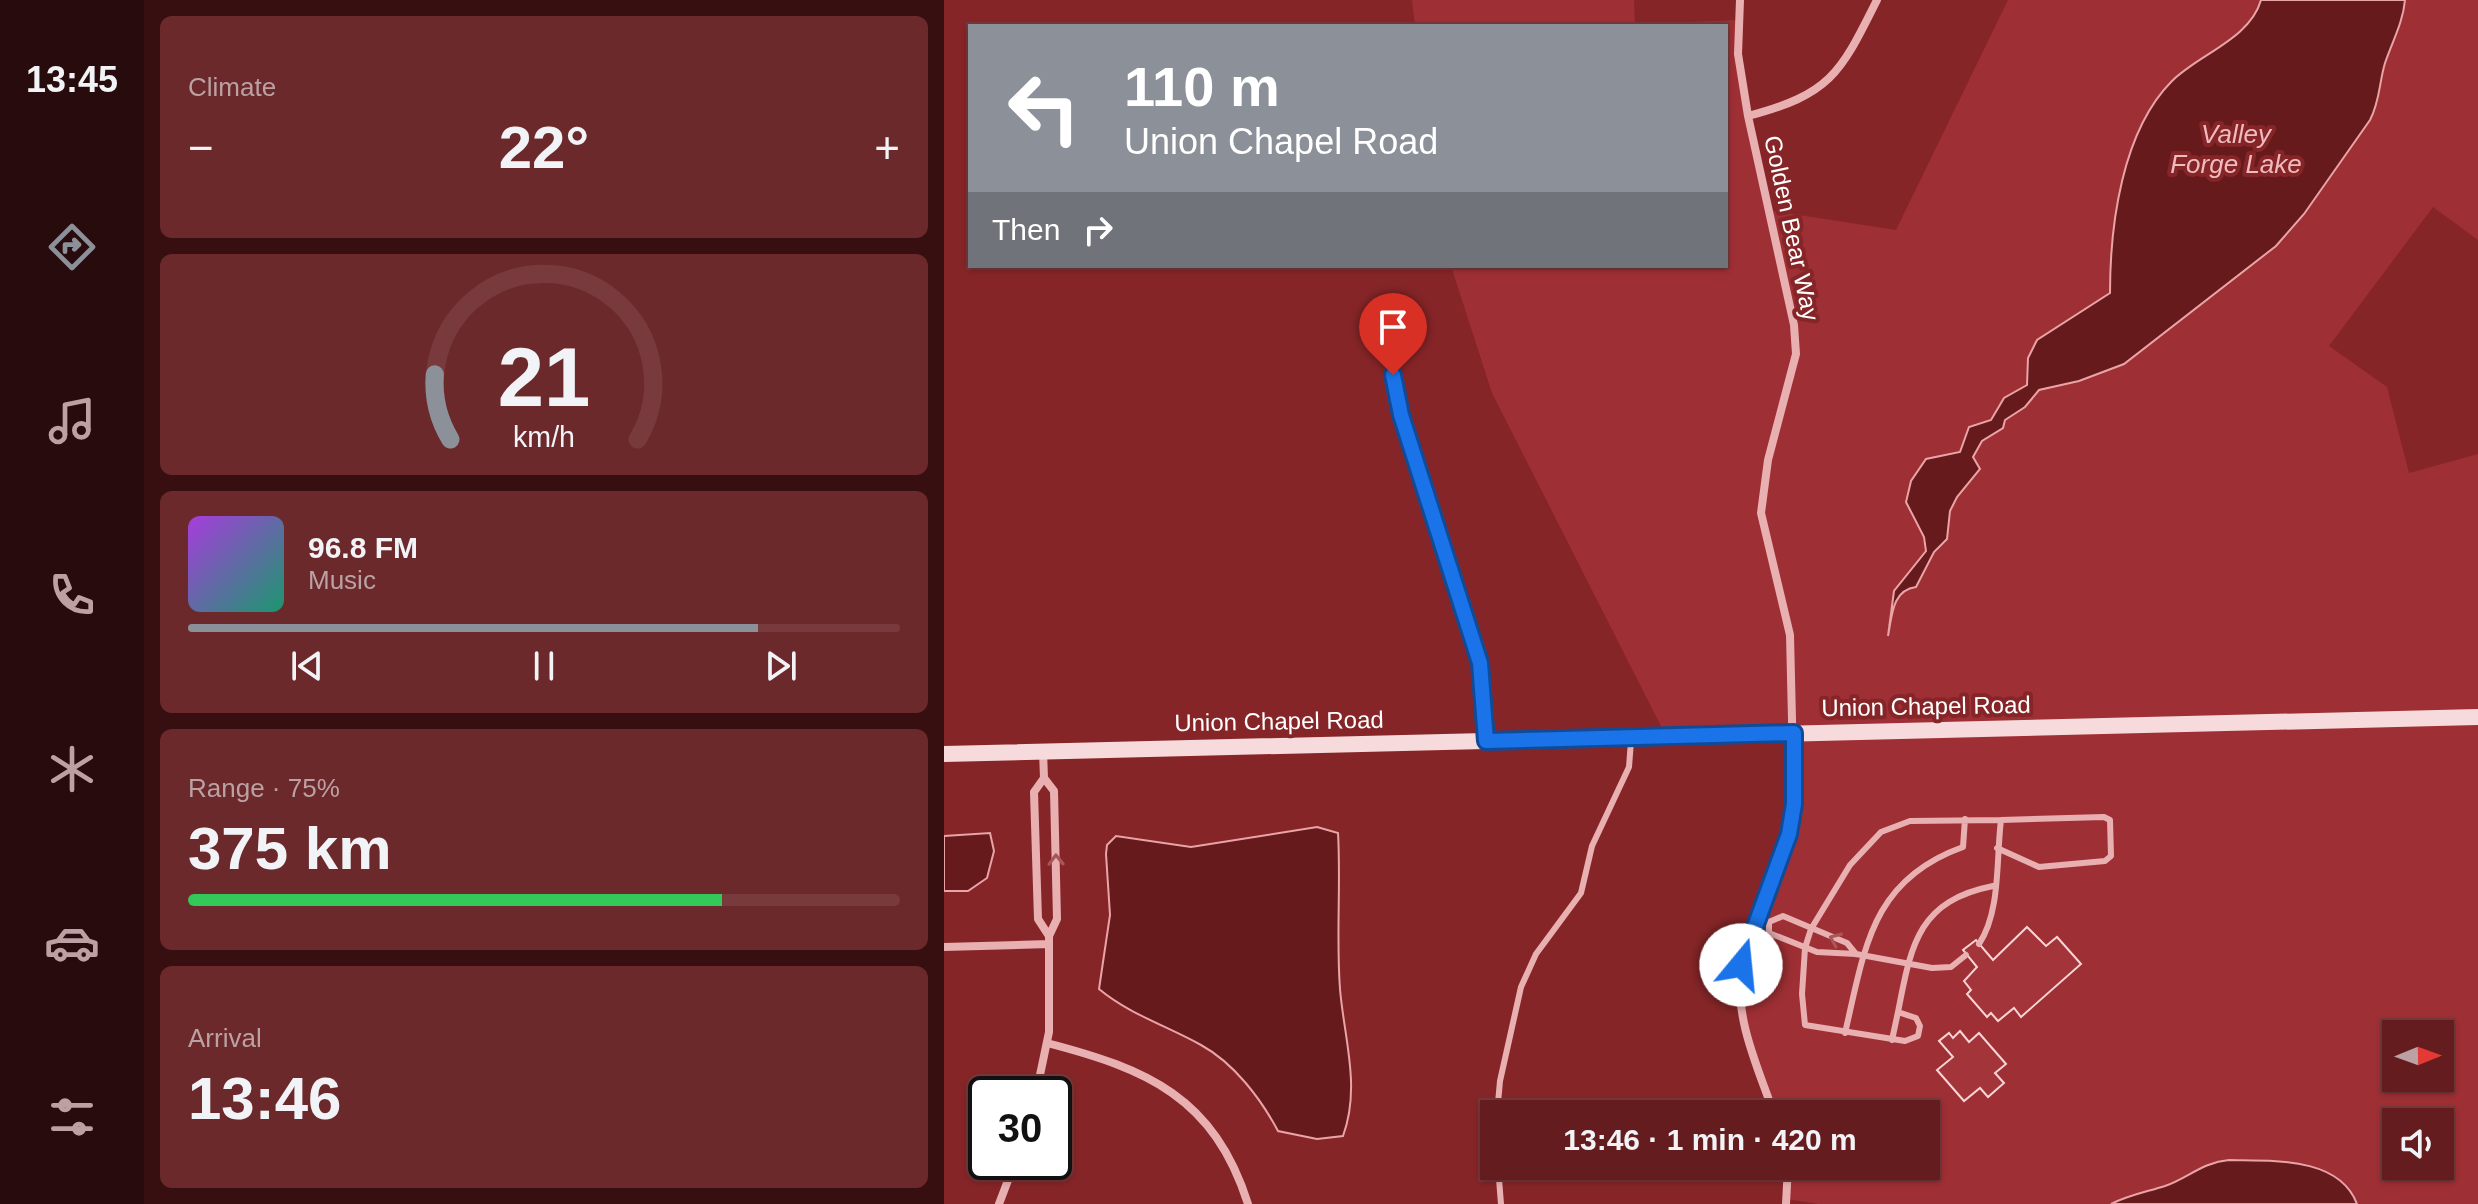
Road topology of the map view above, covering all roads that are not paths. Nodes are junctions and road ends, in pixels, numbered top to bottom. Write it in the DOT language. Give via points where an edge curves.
graph roads {
  1 [pos="1740,0"];
  2 [pos="1877,0"];
  3 [pos="1748,116"];
  4 [pos="1393,375"];
  5 [pos="2478,717"];
  6 [pos="1794,733"];
  7 [pos="1631,737"];
  8 [pos="1486,741"];
  9 [pos="1043,751"];
  10 [pos="944,754"];
  11 [pos="1044,778"];
  12 [pos="1965,819"];
  13 [pos="2001,820"];
  14 [pos="1997,848"];
  15 [pos="1993,886"];
  16 [pos="1756,916"];
  17 [pos="1769,922"];
  18 [pos="1811,929"];
  19 [pos="1049,940"];
  20 [pos="1979,944"];
  21 [pos="944,947"];
  22 [pos="1805,948"];
  23 [pos="1860,955"];
  24 [pos="1966,955"];
  25 [pos="1907,965"];
  26 [pos="1898,1012"];
  27 [pos="1845,1033"];
  28 [pos="1892,1040"];
  29 [pos="1047,1043"];
  30 [pos="1040,1076"];
  31 [pos="1498,1100"];
  32 [pos="1769,1100"];
  33 [pos="1008,1180"];
  34 [pos="1499,1180"];
  35 [pos="1787,1180"];
  36 [pos="999,1204"];
  37 [pos="1248,1204"];
  38 [pos="1501,1204"];
  39 [pos="1786,1204"];
  1 -- 3 [label="street, Golden Bear Way" via="1738,54"];
  2 -- 3 [label="street" via="1852,50 1822,88 1789,105"];
  3 -- 6 [label="street, Golden Bear Way" via="1795,340 1761,513 1790,635"];
  4 -- 8 [label="street" via="1480,663"];
  5 -- 6 [label="main road, Union Chapel Road"];
  6 -- 7 [label="main road, Union Chapel Road"];
  6 -- 16 [label="street, Golden Bear Way" via="1789,834"];
  7 -- 8 [label="main road, Union Chapel Road"];
  7 -- 31 [label="lane" via="1629,767 1592,846 1581,893 1536,954 1521,987"];
  8 -- 9 [label="main road, Union Chapel Road"];
  9 -- 10 [label="main road, Union Chapel Road"];
  9 -- 11 [label="street"];
  19 -- 11 [label="street, one-way" via="1057,919 1054,791"];
  11 -- 19 [label="street" via="1034,792 1037,903"];
  12 -- 13 [label="lane"];
  12 -- 18 [label="lane" via="1910,821 1881,832 1850,865"];
  12 -- 23 [label="lane" via="1963,847 1940,855 1900,883 1873,923"];
  13 -- 14 [label="lane"];
  13 -- 14 [label="lane" via="2104,817 2110,820 2111,856 2105,861 2039,867"];
  14 -- 15 [label="lane"];
  15 -- 20 [label="lane" via="1991,926"];
  15 -- 25 [label="lane" via="1967,891 1937,912 1915,937"];
  16 -- 17 [label="lane"];
  16 -- 32 [label="street, Golden Bear Way" via="1741,965 1739,1010"];
  17 -- 18 [label="lane" via="1783,916"];
  17 -- 22 [label="lane" via="1769,933"];
  18 -- 22 [label="lane"];
  23 -- 18 [label="lane, one-way" via="1847,943"];
  19 -- 21 [label="street"];
  19 -- 29 [label="street"];
  22 -- 23 [label="lane"];
  22 -- 27 [label="lane" via="1805,1025"];
  23 -- 25 [label="lane"];
  23 -- 27 [label="lane"];
  24 -- 25 [label="lane" via="1951,967"];
  25 -- 26 [label="lane"];
  26 -- 28 [label="lane"];
  26 -- 28 [label="lane" via="1916,1018 1918,1036"];
  27 -- 28 [label="lane"];
  29 -- 30 [label="street"];
  29 -- 37 [label="street" via="1112,1060 1167,1086 1213,1131"];
  33 -- 36 [label="street"];
  34 -- 38 [label="lane"];
  35 -- 39 [label="street"];
}
